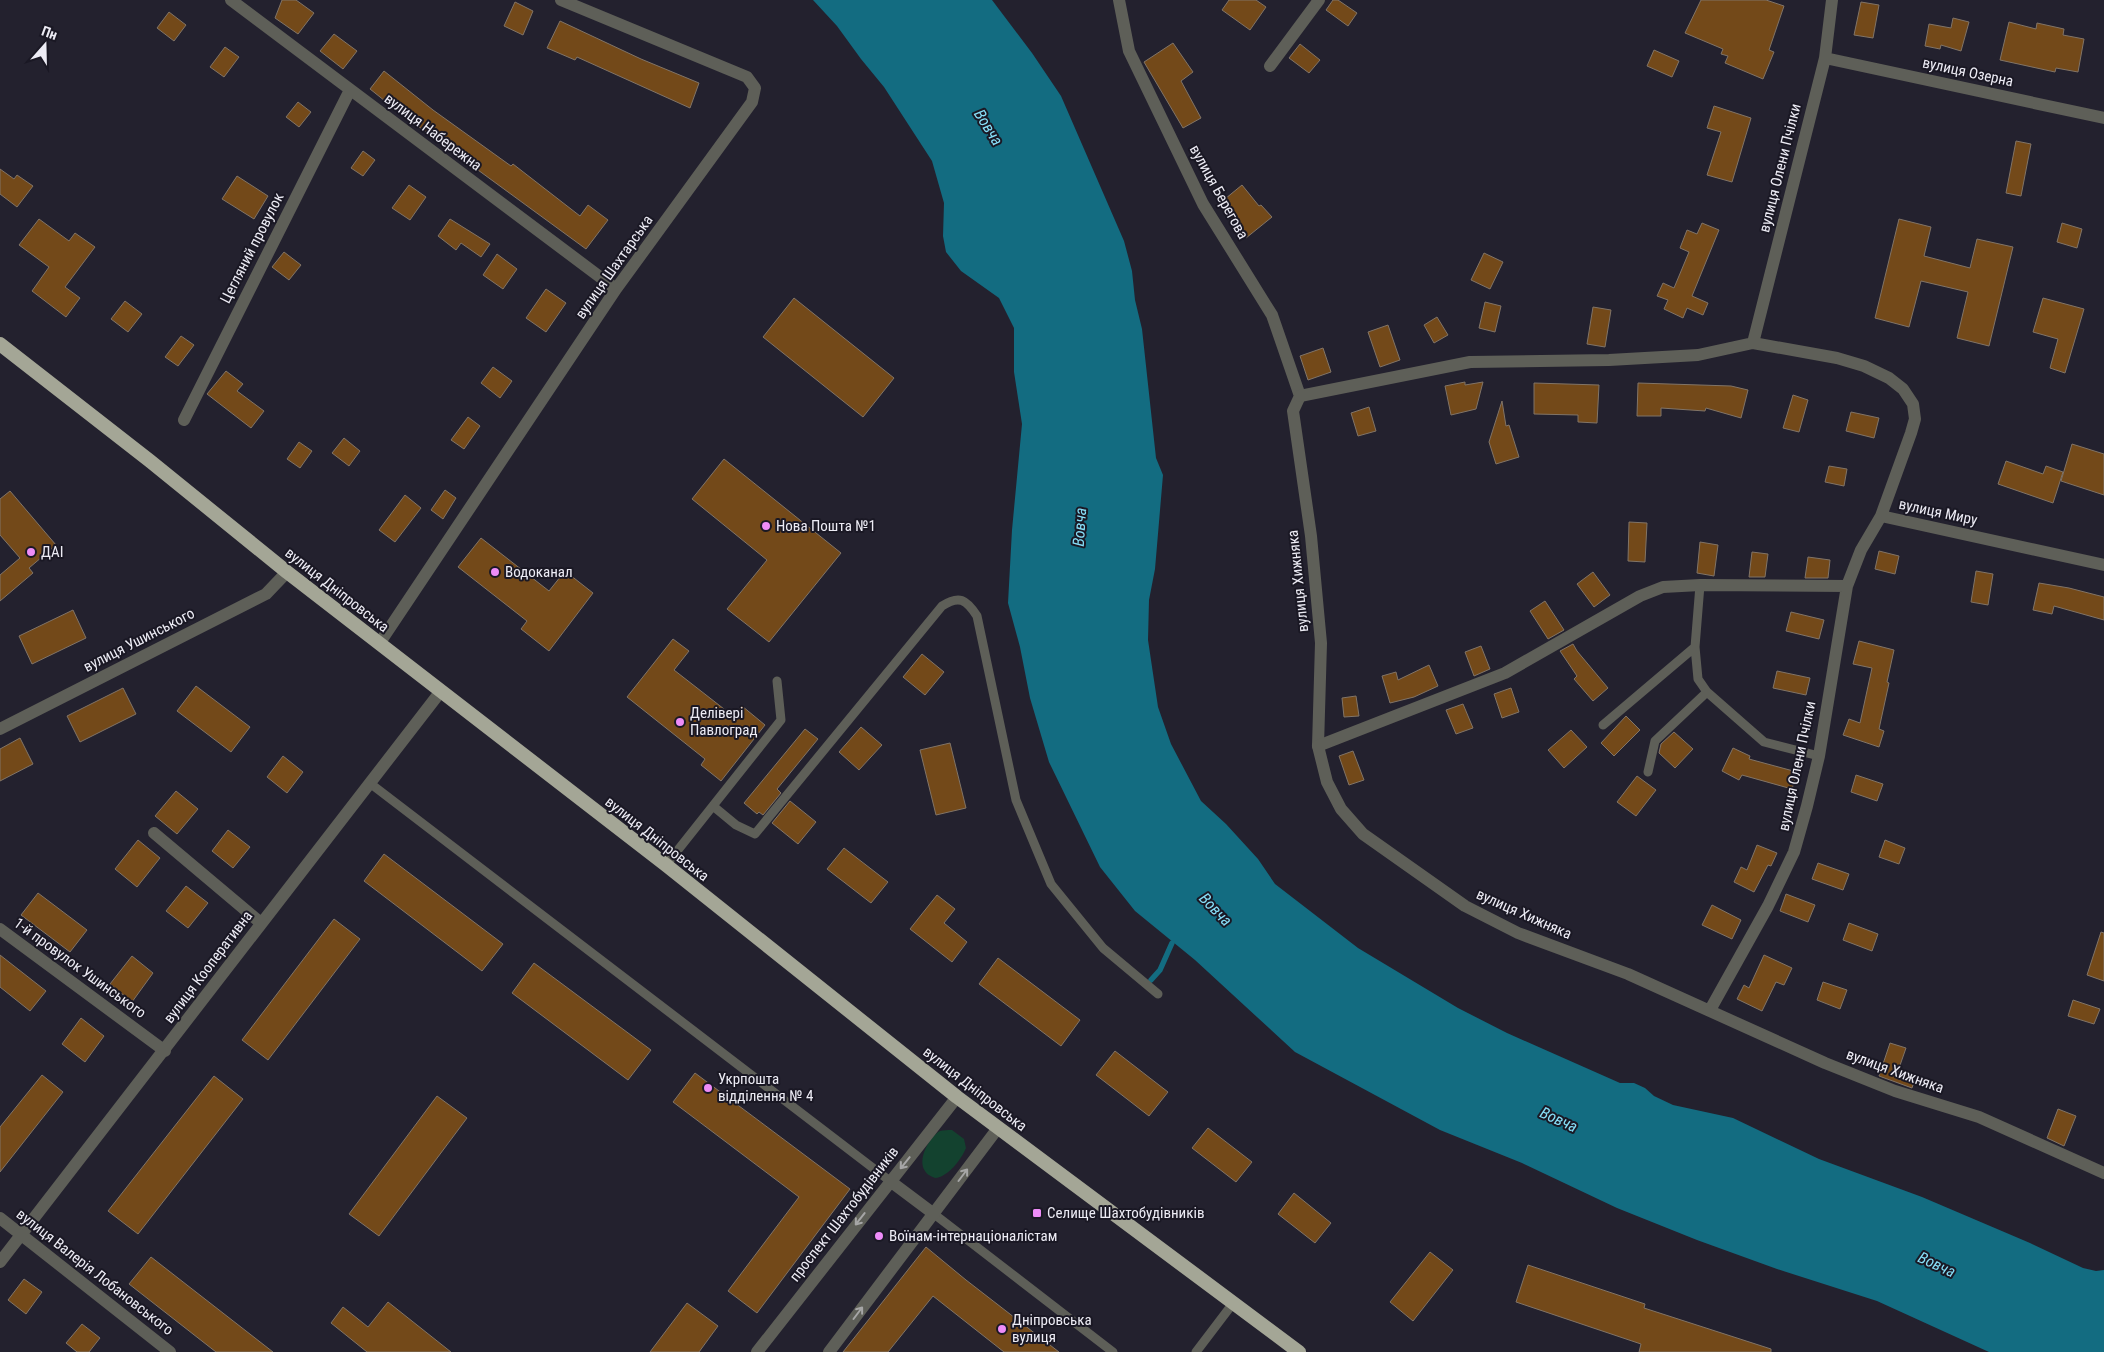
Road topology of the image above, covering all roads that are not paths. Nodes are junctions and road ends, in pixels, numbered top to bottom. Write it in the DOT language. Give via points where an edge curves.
graph roads {
  1 [pos="231,0"];
  2 [pos="561,0"];
  3 [pos="1119,0"];
  4 [pos="1319,0"];
  5 [pos="1832,0"];
  6 [pos="1825,58"];
  7 [pos="1270,66"];
  8 [pos="350,90"];
  9 [pos="2104,118"];
  10 [pos="616,289"];
  11 [pos="1753,343"];
  12 [pos="0,344"];
  13 [pos="1300,396"];
  14 [pos="184,420"];
  15 [pos="1881,516"];
  16 [pos="2104,564"];
  17 [pos="287,572"];
  18 [pos="1700,585"];
  19 [pos="1847,586"];
  20 [pos="379,644"];
  21 [pos="1695,647"];
  22 [pos="777,681"];
  23 [pos="441,691"];
  24 [pos="1707,692"];
  25 [pos="1602,724"];
  26 [pos="0,728"];
  27 [pos="1318,746"];
  28 [pos="1819,756"];
  29 [pos="1648,772"];
  30 [pos="371,784"];
  31 [pos="713,806"];
  32 [pos="154,832"];
  33 [pos="666,865"];
  34 [pos="261,923"];
  35 [pos="0,929"];
  36 [pos="1158,994"];
  37 [pos="1710,1010"];
  38 [pos="165,1050"];
  39 [pos="957,1097"];
  40 [pos="998,1128"];
  41 [pos="2104,1173"];
  42 [pos="890,1181"];
  43 [pos="934,1214"];
  44 [pos="0,1218"];
  45 [pos="21,1234"];
  46 [pos="0,1262"];
  47 [pos="1234,1302"];
  48 [pos="170,1352"];
  49 [pos="757,1352"];
  50 [pos="829,1352"];
  51 [pos="1113,1352"];
  52 [pos="1196,1352"];
  53 [pos="1299,1352"];
  1 -- 8 [label="street, вулиця Набережна"];
  2 -- 10 [label="street, вулиця Шахтарська" via="732,69 747,77 755,88 752,102"];
  3 -- 13 [label="street, вулиця Берегова" via="1129,51 1203,204 1272,315"];
  4 -- 7 [label="street"];
  5 -- 6 [label="street, вулиця Олени Пчілки"];
  6 -- 9 [label="street, вулиця Озерна"];
  6 -- 11 [label="street, вулиця Олени Пчілки"];
  8 -- 10 [label="street, вулиця Набережна"];
  8 -- 14 [label="street, Цегляний провулок"];
  10 -- 20 [label="street, вулиця Шахтарська"];
  11 -- 13 [label="street" via="1698,354 1609,360 1470,362"];
  11 -- 15 [label="street, вулиця Миру" via="1838,358 1864,366 1903,389 1913,404 1914,419"];
  12 -- 17 [label="highway, вулиця Дніпровська"];
  13 -- 27 [label="street, вулиця Хижняка" via="1293,412 1321,643"];
  15 -- 16 [label="street, вулиця Миру"];
  15 -- 19 [label="street, вулиця Олени Пчілки" via="1861,550"];
  17 -- 20 [label="highway, вулиця Дніпровська"];
  17 -- 26 [label="street, вулиця Ушинського" via="266,594"];
  18 -- 19 [label="street"];
  18 -- 21 [label="lane"];
  18 -- 27 [label="street" via="1663,587 1640,596 1506,673"];
  19 -- 28 [label="street, вулиця Олени Пчілки"];
  20 -- 23 [label="highway, вулиця Дніпровська"];
  21 -- 24 [label="lane" via="1698,679"];
  21 -- 25 [label="lane"];
  22 -- 31 [label="lane" via="781,720"];
  23 -- 30 [label="street, вулиця Кооперативна"];
  23 -- 33 [label="highway, вулиця Дніпровська"];
  24 -- 28 [label="lane" via="1764,742"];
  24 -- 29 [label="lane" via="1655,741"];
  27 -- 37 [label="street, вулиця Хижняка" via="1331,789 1341,809 1363,834 1465,906 1518,932"];
  28 -- 37 [label="street, вулиця Олени Пчілки" via="1794,852"];
  30 -- 34 [label="street, вулиця Кооперативна"];
  30 -- 42 [label="lane"];
  31 -- 33 [label="lane"];
  31 -- 36 [label="lane" via="736,825 754,834 942,606 952,599 962,600 977,616 1016,800 1051,884 1103,948"];
  32 -- 34 [label="street"];
  33 -- 39 [label="highway, вулиця Дніпровська"];
  34 -- 38 [label="street, вулиця Кооперативна"];
  35 -- 38 [label="street, 1-й провулок Ушинського"];
  37 -- 41 [label="street, вулиця Хижняка" via="1825,1063 1895,1091 1979,1117"];
  38 -- 45 [label="street, вулиця Кооперативна"];
  39 -- 40 [label="highway, вулиця Дніпровська"];
  39 -- 42 [label="street, проспект Шахтобудівників, one-way"];
  43 -- 40 [label="street, one-way"];
  40 -- 47 [label="highway, вулиця Дніпровська"];
  42 -- 43 [label="street"];
  42 -- 49 [label="street, проспект Шахтобудівників, one-way"];
  50 -- 43 [label="street, one-way"];
  43 -- 51 [label="lane"];
  44 -- 45 [label="street, вулиця Валерія Лобановського"];
  45 -- 46 [label="street, вулиця Кооперативна"];
  45 -- 48 [label="street, вулиця Валерія Лобановського"];
  47 -- 52 [label="lane"];
  47 -- 53 [label="highway, вулиця Дніпровська"];
}
